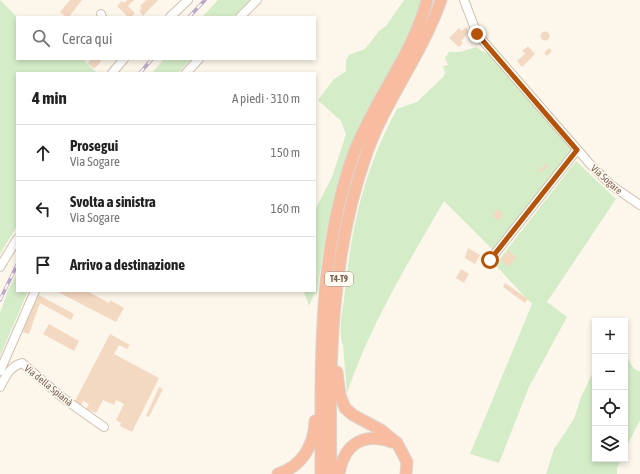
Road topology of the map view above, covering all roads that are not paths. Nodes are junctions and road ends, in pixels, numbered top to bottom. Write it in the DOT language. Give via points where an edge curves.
graph roads {
  1 [pos="188,0"];
  2 [pos="257,0"];
  3 [pos="427,0"];
  4 [pos="441,0"];
  5 [pos="464,0"];
  6 [pos="171,16"];
  7 [pos="241,16"];
  8 [pos="123,60"];
  9 [pos="198,60"];
  10 [pos="113,72"];
  11 [pos="187,72"];
  12 [pos="577,150"];
  13 [pos="640,205"];
  14 [pos="16,241"];
  15 [pos="342,250"];
  16 [pos="490,260"];
  17 [pos="0,267"];
  18 [pos="35,292"];
  19 [pos="321,359"];
  20 [pos="0,371"];
  21 [pos="0,387"];
  22 [pos="104,427"];
  23 [pos="397,443"];
  24 [pos="278,474"];
  25 [pos="321,474"];
  26 [pos="331,474"];
  27 [pos="339,474"];
  28 [pos="406,474"];
  1 -- 6 [label="street"];
  2 -- 7 [label="street"];
  3 -- 19 [label="highway, T4-T9" via="424,14 354,153 337,217 324,300"];
  4 -- 15 [label="highway, T4-T9" via="417,55 378,124 366,154 349,212"];
  5 -- 12 [label="street, Via Sogare" via="477,34"];
  8 -- 10 [label="street"];
  9 -- 11 [label="street"];
  12 -- 13 [label="street, Via Sogare" via="611,185"];
  12 -- 16 [label="street"];
  14 -- 17 [label="street"];
  15 -- 23 [label="highway, T4-T9" via="336,344 340,395 345,408 353,415 381,430"];
  15 -- 26 [label="highway, T4-T9" via="331,342"];
  18 -- 20 [label="street"];
  19 -- 24 [label="highway, T4-T9" via="312,441 301,460"];
  19 -- 25 [label="highway, T4-T9"];
  21 -- 22 [label="street, Via della Spianà" via="8,372 22,363 63,398"];
  23 -- 27 [label="highway" via="373,437 362,440 347,451"];
  23 -- 28 [label="highway, T4-T9" via="407,462"];
}
